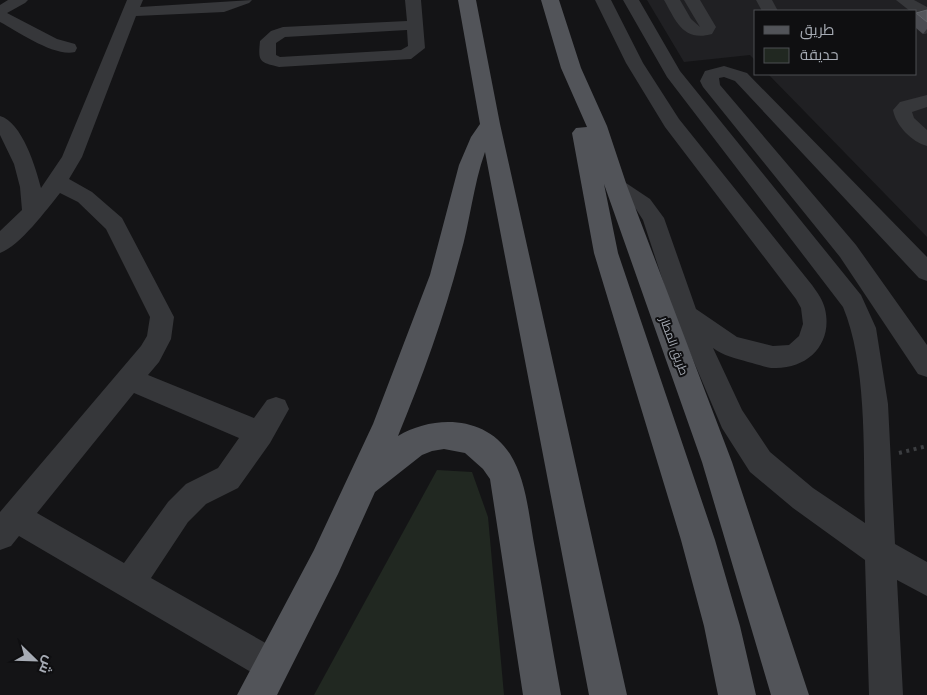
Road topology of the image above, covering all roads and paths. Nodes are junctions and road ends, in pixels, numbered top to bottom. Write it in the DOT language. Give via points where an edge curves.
graph roads {
  1 [pos="20,0"];
  2 [pos="243,0"];
  3 [pos="255,0"];
  4 [pos="413,0"];
  5 [pos="467,0"];
  6 [pos="550,0"];
  7 [pos="602,0"];
  8 [pos="631,0"];
  9 [pos="672,0"];
  10 [pos="692,0"];
  11 [pos="904,0"];
  12 [pos="132,6"];
  13 [pos="927,12"];
  14 [pos="1,17"];
  15 [pos="415,25"];
  16 [pos="69,48"];
  17 [pos="571,68"];
  18 [pos="927,101"];
  19 [pos="0,122"];
  20 [pos="490,124"];
  21 [pos="927,140"];
  22 [pos="57,182"];
  23 [pos="616,186"];
  24 [pos="33,212"];
  25 [pos="0,244"];
  26 [pos="927,272"];
  27 [pos="686,315"];
  28 [pos="927,366"];
  29 [pos="129,379"];
  30 [pos="276,409"];
  31 [pos="260,434"];
  32 [pos="364,480"];
  33 [pos="7,526"];
  34 [pos="880,552"];
  35 [pos="927,580"];
  36 [pos="129,584"];
  37 [pos="273,666"];
  38 [pos="256,695"];
  39 [pos="542,695"];
  40 [pos="608,695"];
  41 [pos="737,695"];
  42 [pos="790,695"];
  43 [pos="886,695"];
  1 -- 14 [label="street"];
  2 -- 3 [label="street"];
  2 -- 12 [label="street" via="224,7"];
  4 -- 15 [label="street"];
  5 -- 20 [label="main road"];
  6 -- 17 [label="main road, طريق المطار"];
  7 -- 27 [label="street" via="617,32 672,123 804,292 813,307 815,324 809,342 795,355 774,357 730,346"];
  8 -- 34 [label="street" via="673,73 853,302 864,328 875,404"];
  9 -- 10 [label="street" via="689,28 697,32 706,31 708,27"];
  11 -- 13 [label="street"];
  12 -- 22 [label="street" via="72,157"];
  14 -- 16 [label="street" via="51,43"];
  15 -- 15 [label="street" via="417,48 405,55 279,62 267,58 268,41 283,32"];
  17 -- 23 [label="main road, طريق المطار" via="597,126"];
  17 -- 41 [label="main road" via="606,253 698,540"];
  18 -- 21 [label="street" via="902,110 906,122"];
  19 -- 24 [label="street" via="20,150 31,186"];
  20 -- 32 [label="main road" via="470,162 441,281 401,393"];
  20 -- 40 [label="main road"];
  22 -- 24 [label="street"];
  22 -- 29 [label="street" via="85,197 114,224 162,317 155,347"];
  23 -- 27 [label="street" via="643,204 653,218"];
  23 -- 42 [label="main road, طريق المطار" via="717,462"];
  24 -- 25 [label="street"];
  26 -- 28 [label="street" via="741,77 724,71 711,75 712,87 858,263"];
  27 -- 34 [label="street" via="732,419 760,462"];
  29 -- 31 [label="street"];
  29 -- 33 [label="street"];
  30 -- 31 [label="street"];
  31 -- 36 [label="street" via="228,478 187,502"];
  32 -- 37 [label="main road"];
  32 -- 39 [label="main road" via="412,445 431,437 449,434 466,438 495,458 509,493"];
  33 -- 36 [label="street"];
  34 -- 35 [label="street"];
  34 -- 43 [label="street"];
  36 -- 37 [label="street"];
  37 -- 38 [label="main road"];
}
